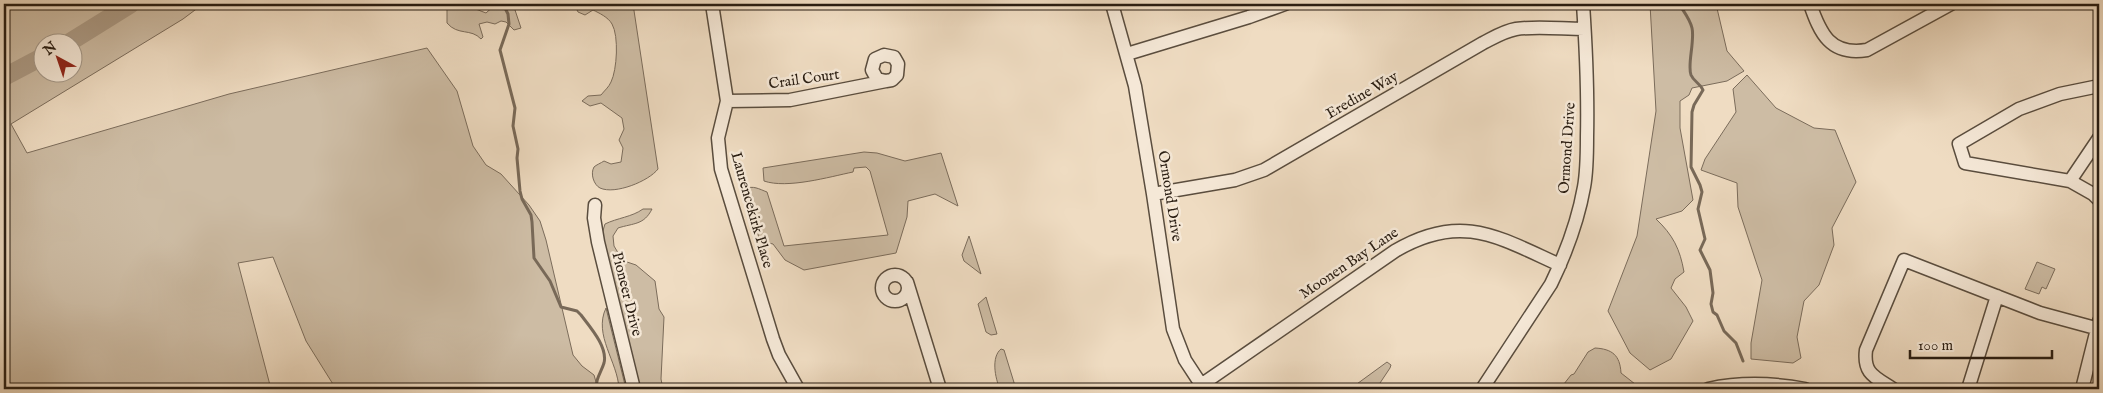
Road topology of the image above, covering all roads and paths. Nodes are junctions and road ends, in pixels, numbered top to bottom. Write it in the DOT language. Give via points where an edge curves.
graph roads {
  1 [pos="712,4"];
  2 [pos="1112,4"];
  3 [pos="1284,4"];
  4 [pos="1583,4"];
  5 [pos="1810,4"];
  6 [pos="1951,4"];
  7 [pos="1584,28"];
  8 [pos="1127,54"];
  9 [pos="886,82"];
  10 [pos="2099,86"];
  11 [pos="727,102"];
  12 [pos="2099,138"];
  13 [pos="2070,181"];
  14 [pos="1154,194"];
  15 [pos="2099,200"];
  16 [pos="595,206"];
  17 [pos="1560,265"];
  18 [pos="907,282"];
  19 [pos="1997,296"];
  20 [pos="2099,326"];
  21 [pos="1202,387"];
  22 [pos="634,389"];
  23 [pos="798,389"];
  24 [pos="940,389"];
  25 [pos="1482,389"];
  26 [pos="1708,389"];
  27 [pos="1805,389"];
  28 [pos="1892,389"];
  29 [pos="1968,389"];
  30 [pos="2082,389"];
  1 -- 11 [label="street, Laurencekirk Place"];
  2 -- 8 [label="street, Ormond Drive"];
  3 -- 8 [label="street"];
  4 -- 7 [label="street, Ormond Drive"];
  5 -- 6 [label="street" via="1818,28 1826,39 1840,48 1859,51 1867,50"];
  7 -- 14 [label="street, Eredine Way" via="1530,28 1503,33 1264,170 1235,180"];
  7 -- 17 [label="street, Ormond Drive" via="1588,115 1584,185"];
  8 -- 14 [label="street, Ormond Drive"];
  9 -- 11 [label="street, Crail Court" via="790,100"];
  10 -- 13 [label="street" via="2060,94 2019,109 1959,144 1965,163"];
  11 -- 23 [label="street, Laurencekirk Place" via="718,138 721,169 773,340"];
  12 -- 13 [label="street"];
  13 -- 15 [label="street"];
  14 -- 21 [label="street, Ormond Drive" via="1173,329 1185,360"];
  16 -- 22 [label="street, Pioneer Drive" via="598,242"];
  17 -- 21 [label="street, Moonen Bay Lane" via="1479,232 1453,230 1420,237 1395,251"];
  17 -- 25 [label="street, Ormond Drive" via="1540,303"];
  18 -- 24 [label="street"];
  19 -- 20 [label="street" via="2040,314"];
  19 -- 28 [label="street" via="1904,260 1866,350 1865,360 1871,374"];
  19 -- 29 [label="street"];
  20 -- 30 [label="street"];
  26 -- 27 [label="street" via="1740,384"];
}
